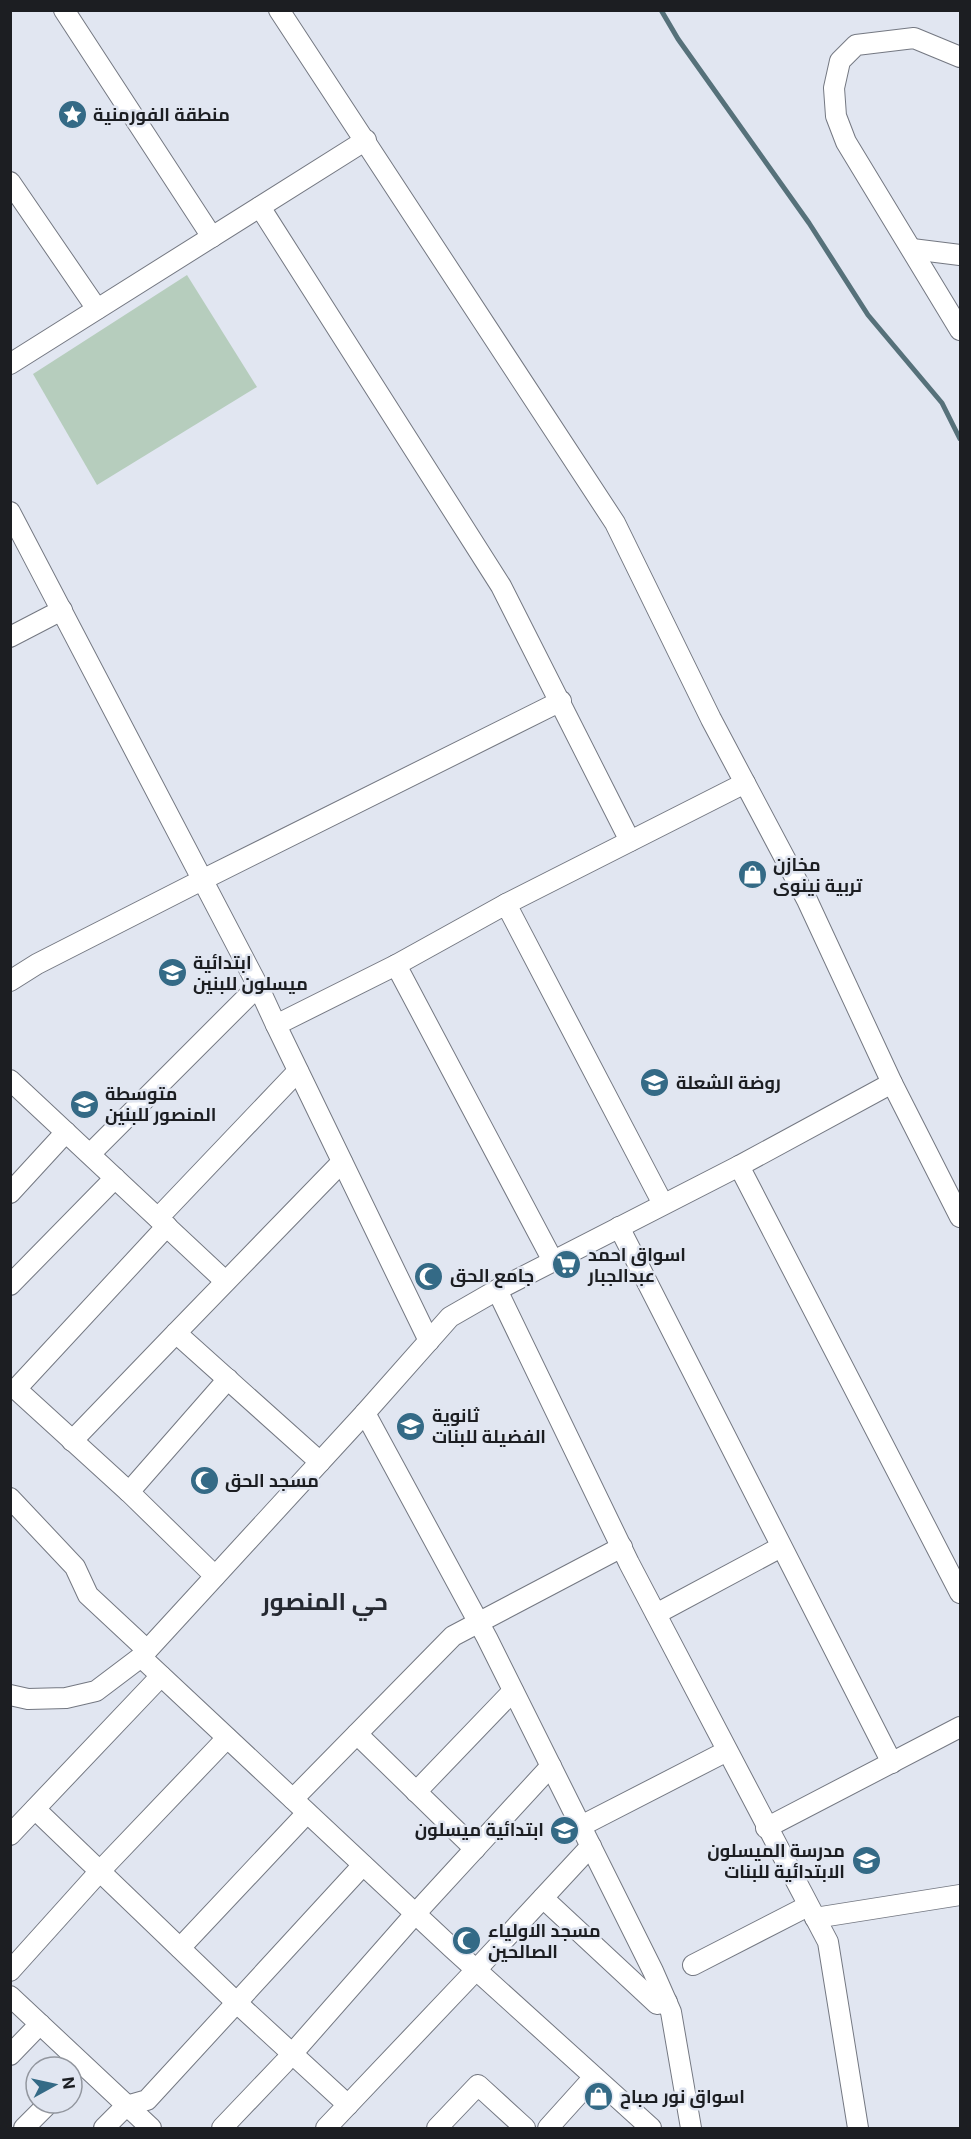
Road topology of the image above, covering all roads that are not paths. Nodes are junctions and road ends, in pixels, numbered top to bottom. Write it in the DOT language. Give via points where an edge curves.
graph roads {
  1 [pos="64,10"];
  2 [pos="279,10"];
  3 [pos="960,57"];
  4 [pos="366,140"];
  5 [pos="10,182"];
  6 [pos="260,207"];
  7 [pos="212,237"];
  8 [pos="912,249"];
  9 [pos="960,255"];
  10 [pos="97,309"];
  11 [pos="960,330"];
  12 [pos="10,364"];
  13 [pos="10,512"];
  14 [pos="62,610"];
  15 [pos="10,637"];
  16 [pos="561,701"];
  17 [pos="745,783"];
  18 [pos="630,841"];
  19 [pos="202,880"];
  20 [pos="506,904"];
  21 [pos="396,965"];
  22 [pos="10,981"];
  23 [pos="258,986"];
  24 [pos="276,1025"];
  25 [pos="298,1071"];
  26 [pos="10,1080"];
  27 [pos="891,1083"];
  28 [pos="66,1132"];
  29 [pos="90,1154"];
  30 [pos="342,1162"];
  31 [pos="739,1166"];
  32 [pos="115,1178"];
  33 [pos="10,1193"];
  34 [pos="663,1204"];
  35 [pos="960,1216"];
  36 [pos="162,1222"];
  37 [pos="619,1227"];
  38 [pos="553,1261"];
  39 [pos="225,1281"];
  40 [pos="10,1286"];
  41 [pos="497,1290"];
  42 [pos="176,1333"];
  43 [pos="429,1341"];
  44 [pos="228,1379"];
  45 [pos="13,1389"];
  46 [pos="365,1413"];
  47 [pos="72,1441"];
  48 [pos="320,1462"];
  49 [pos="129,1492"];
  50 [pos="10,1498"];
  51 [pos="622,1547"];
  52 [pos="782,1547"];
  53 [pos="214,1576"];
  54 [pos="960,1593"];
  55 [pos="656,1614"];
  56 [pos="478,1622"];
  57 [pos="144,1653"];
  58 [pos="161,1676"];
  59 [pos="513,1691"];
  60 [pos="10,1695"];
  61 [pos="960,1727"];
  62 [pos="357,1734"];
  63 [pos="227,1738"];
  64 [pos="727,1751"];
  65 [pos="892,1763"];
  66 [pos="551,1767"];
  67 [pos="416,1792"];
  68 [pos="300,1806"];
  69 [pos="35,1809"];
  70 [pos="581,1826"];
  71 [pos="766,1828"];
  72 [pos="10,1835"];
  73 [pos="591,1846"];
  74 [pos="475,1850"];
  75 [pos="363,1865"];
  76 [pos="100,1871"];
  77 [pos="960,1895"];
  78 [pos="543,1898"];
  79 [pos="811,1912"];
  80 [pos="415,1914"];
  81 [pos="180,1948"];
  82 [pos="693,1965"];
  83 [pos="476,1970"];
  84 [pos="10,1971"];
  85 [pos="10,1996"];
  86 [pos="667,2002"];
  87 [pos="237,2003"];
  88 [pos="40,2024"];
  89 [pos="292,2054"];
  90 [pos="10,2055"];
  91 [pos="65,2055"];
  92 [pos="84,2076"];
  93 [pos="594,2077"];
  94 [pos="348,2105"];
  95 [pos="126,2106"];
  96 [pos="37,2115"];
  97 [pos="24,2128"];
  98 [pos="104,2128"];
  99 [pos="151,2128"];
  100 [pos="222,2128"];
  101 [pos="326,2128"];
  102 [pos="437,2128"];
  103 [pos="525,2128"];
  104 [pos="548,2128"];
  105 [pos="651,2128"];
  106 [pos="691,2128"];
  107 [pos="858,2128"];
  1 -- 7 [label="street"];
  2 -- 4 [label="street"];
  3 -- 8 [label="street" via="914,38 856,45 840,61 834,88 836,116 846,142"];
  4 -- 6 [label="street"];
  4 -- 17 [label="street" via="615,523"];
  5 -- 10 [label="street"];
  6 -- 7 [label="street"];
  6 -- 16 [label="street" via="501,586"];
  7 -- 10 [label="street"];
  8 -- 9 [label="street"];
  8 -- 11 [label="street"];
  10 -- 12 [label="street"];
  13 -- 14 [label="street"];
  14 -- 15 [label="street"];
  14 -- 19 [label="street"];
  16 -- 18 [label="street"];
  16 -- 19 [label="street"];
  17 -- 18 [label="street"];
  17 -- 27 [label="street" via="807,900"];
  18 -- 20 [label="street"];
  19 -- 22 [label="street"];
  19 -- 23 [label="street"];
  20 -- 21 [label="street"];
  20 -- 34 [label="street"];
  21 -- 24 [label="street"];
  21 -- 38 [label="street"];
  23 -- 24 [label="street"];
  23 -- 29 [label="street"];
  24 -- 25 [label="street"];
  25 -- 30 [label="street"];
  25 -- 36 [label="street"];
  26 -- 28 [label="street"];
  27 -- 31 [label="street"];
  27 -- 35 [label="street"];
  28 -- 29 [label="street"];
  28 -- 33 [label="street"];
  29 -- 32 [label="street"];
  30 -- 39 [label="street"];
  30 -- 43 [label="street"];
  31 -- 34 [label="street"];
  31 -- 54 [label="street"];
  32 -- 36 [label="street"];
  32 -- 40 [label="street"];
  34 -- 37 [label="street"];
  36 -- 39 [label="street"];
  36 -- 45 [label="street"];
  37 -- 38 [label="street"];
  37 -- 52 [label="street"];
  38 -- 41 [label="street"];
  39 -- 42 [label="street"];
  41 -- 43 [label="street" via="450,1317"];
  41 -- 51 [label="street"];
  42 -- 44 [label="street"];
  42 -- 47 [label="street"];
  43 -- 46 [label="street"];
  44 -- 48 [label="street"];
  44 -- 49 [label="street"];
  45 -- 47 [label="street"];
  46 -- 48 [label="street"];
  46 -- 56 [label="street"];
  47 -- 49 [label="street"];
  48 -- 53 [label="street"];
  49 -- 53 [label="street"];
  50 -- 57 [label="street" via="75,1568 88,1595"];
  51 -- 55 [label="street"];
  51 -- 56 [label="street"];
  52 -- 55 [label="street"];
  52 -- 65 [label="street"];
  53 -- 57 [label="street"];
  55 -- 64 [label="street"];
  56 -- 59 [label="street"];
  56 -- 62 [label="street" via="453,1636"];
  57 -- 58 [label="street"];
  57 -- 60 [label="street" via="96,1691 66,1698 28,1699"];
  58 -- 63 [label="street"];
  58 -- 69 [label="street"];
  59 -- 66 [label="street"];
  59 -- 67 [label="street"];
  61 -- 65 [label="street"];
  62 -- 67 [label="street"];
  62 -- 68 [label="street"];
  63 -- 68 [label="street"];
  63 -- 76 [label="street"];
  64 -- 70 [label="street"];
  64 -- 71 [label="street"];
  65 -- 71 [label="street"];
  66 -- 70 [label="street"];
  66 -- 74 [label="street"];
  67 -- 74 [label="street"];
  68 -- 75 [label="street"];
  68 -- 81 [label="street"];
  69 -- 72 [label="street"];
  69 -- 76 [label="street"];
  70 -- 73 [label="street"];
  71 -- 79 [label="street"];
  73 -- 78 [label="street"];
  73 -- 86 [label="street"];
  74 -- 80 [label="street"];
  75 -- 80 [label="street"];
  75 -- 87 [label="street"];
  76 -- 81 [label="street"];
  76 -- 84 [label="street"];
  77 -- 79 [label="street"];
  78 -- 83 [label="street"];
  78 -- 86 [label="street" via="657,2004"];
  79 -- 82 [label="street"];
  79 -- 107 [label="street" via="828,1942"];
  80 -- 83 [label="street"];
  80 -- 89 [label="street"];
  81 -- 87 [label="street"];
  83 -- 93 [label="street"];
  83 -- 94 [label="street"];
  85 -- 88 [label="street"];
  86 -- 106 [label="street"];
  87 -- 89 [label="street"];
  87 -- 95 [label="street" via="147,2100"];
  88 -- 90 [label="street"];
  88 -- 91 [label="street"];
  89 -- 94 [label="street"];
  89 -- 100 [label="street"];
  92 -- 95 [label="street"];
  93 -- 104 [label="street"];
  93 -- 105 [label="street"];
  94 -- 101 [label="street"];
  95 -- 98 [label="street"];
  95 -- 99 [label="street"];
  96 -- 97 [label="street"];
  102 -- 103 [label="street" via="478,2085"];
}
